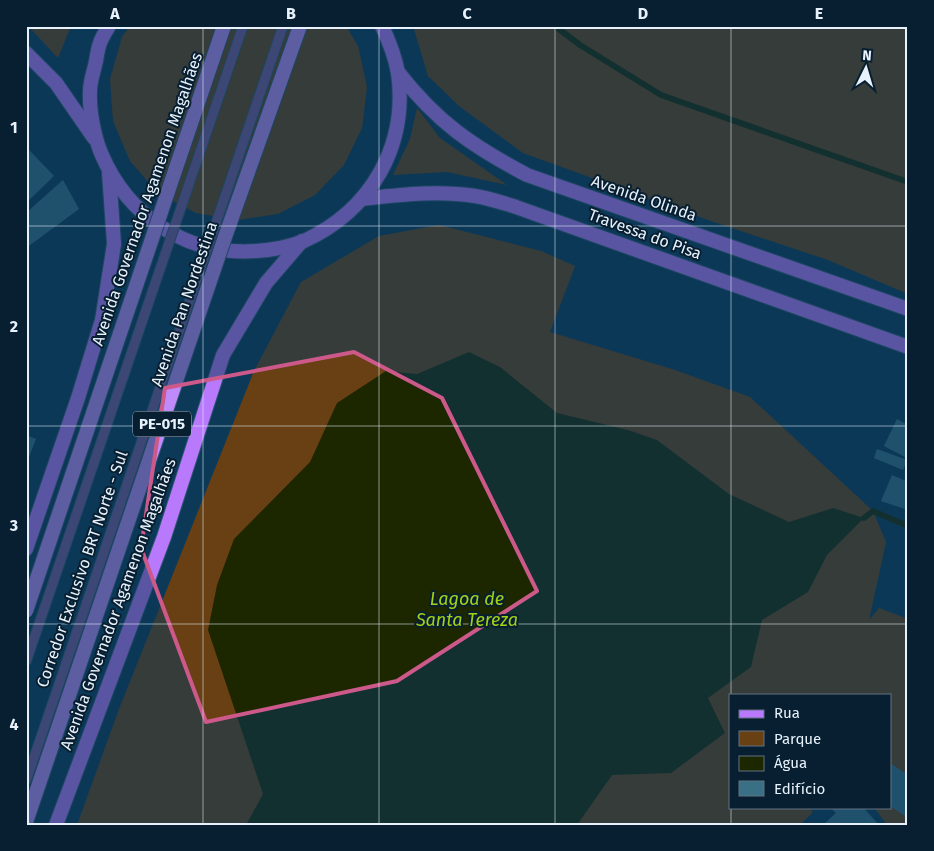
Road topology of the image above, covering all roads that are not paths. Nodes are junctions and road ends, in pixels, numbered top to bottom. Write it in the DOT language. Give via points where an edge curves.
graph roads {
  1 [pos="109,26"];
  2 [pos="224,26"];
  3 [pos="243,26"];
  4 [pos="283,26"];
  5 [pos="300,26"];
  6 [pos="382,26"];
  7 [pos="26,53"];
  8 [pos="398,71"];
  9 [pos="95,139"];
  10 [pos="109,172"];
  11 [pos="362,199"];
  12 [pos="302,242"];
  13 [pos="908,309"];
  14 [pos="908,347"];
  15 [pos="26,549"];
  16 [pos="26,610"];
  17 [pos="26,662"];
  18 [pos="26,781"];
  19 [pos="26,822"];
  20 [pos="56,825"];
  1 -- 9 [label="main road" via="100,42 90,90"];
  2 -- 16 [label="highway, Avenida Governador Agamenon Magalhães, bridge"];
  3 -- 17 [label="lane, bridge"];
  4 -- 18 [label="lane, Corredor Exclusivo BRT Norte - Sul, bridge"];
  5 -- 19 [label="highway, Avenida Pan Nordestina / PE-015, bridge"];
  6 -- 8 [label="main road"];
  7 -- 9 [label="main road" via="56,83"];
  8 -- 11 [label="main road" via="400,98 393,143 378,177"];
  8 -- 13 [label="main road, Avenida Olinda" via="415,94 447,125 475,146 527,175"];
  9 -- 10 [label="main road"];
  10 -- 12 [label="main road" via="127,198 150,220 178,237 208,248 240,252 271,250"];
  10 -- 15 [label="main road, Avenida Governador Agamenon Magalhães" via="114,244 102,320"];
  11 -- 12 [label="main road" via="335,224"];
  11 -- 14 [label="main road, Travessa do Pisa" via="448,193 516,206"];
  12 -- 20 [label="main road, Avenida Governador Agamenon Magalhães" via="266,283 223,355 164,537"];
}
